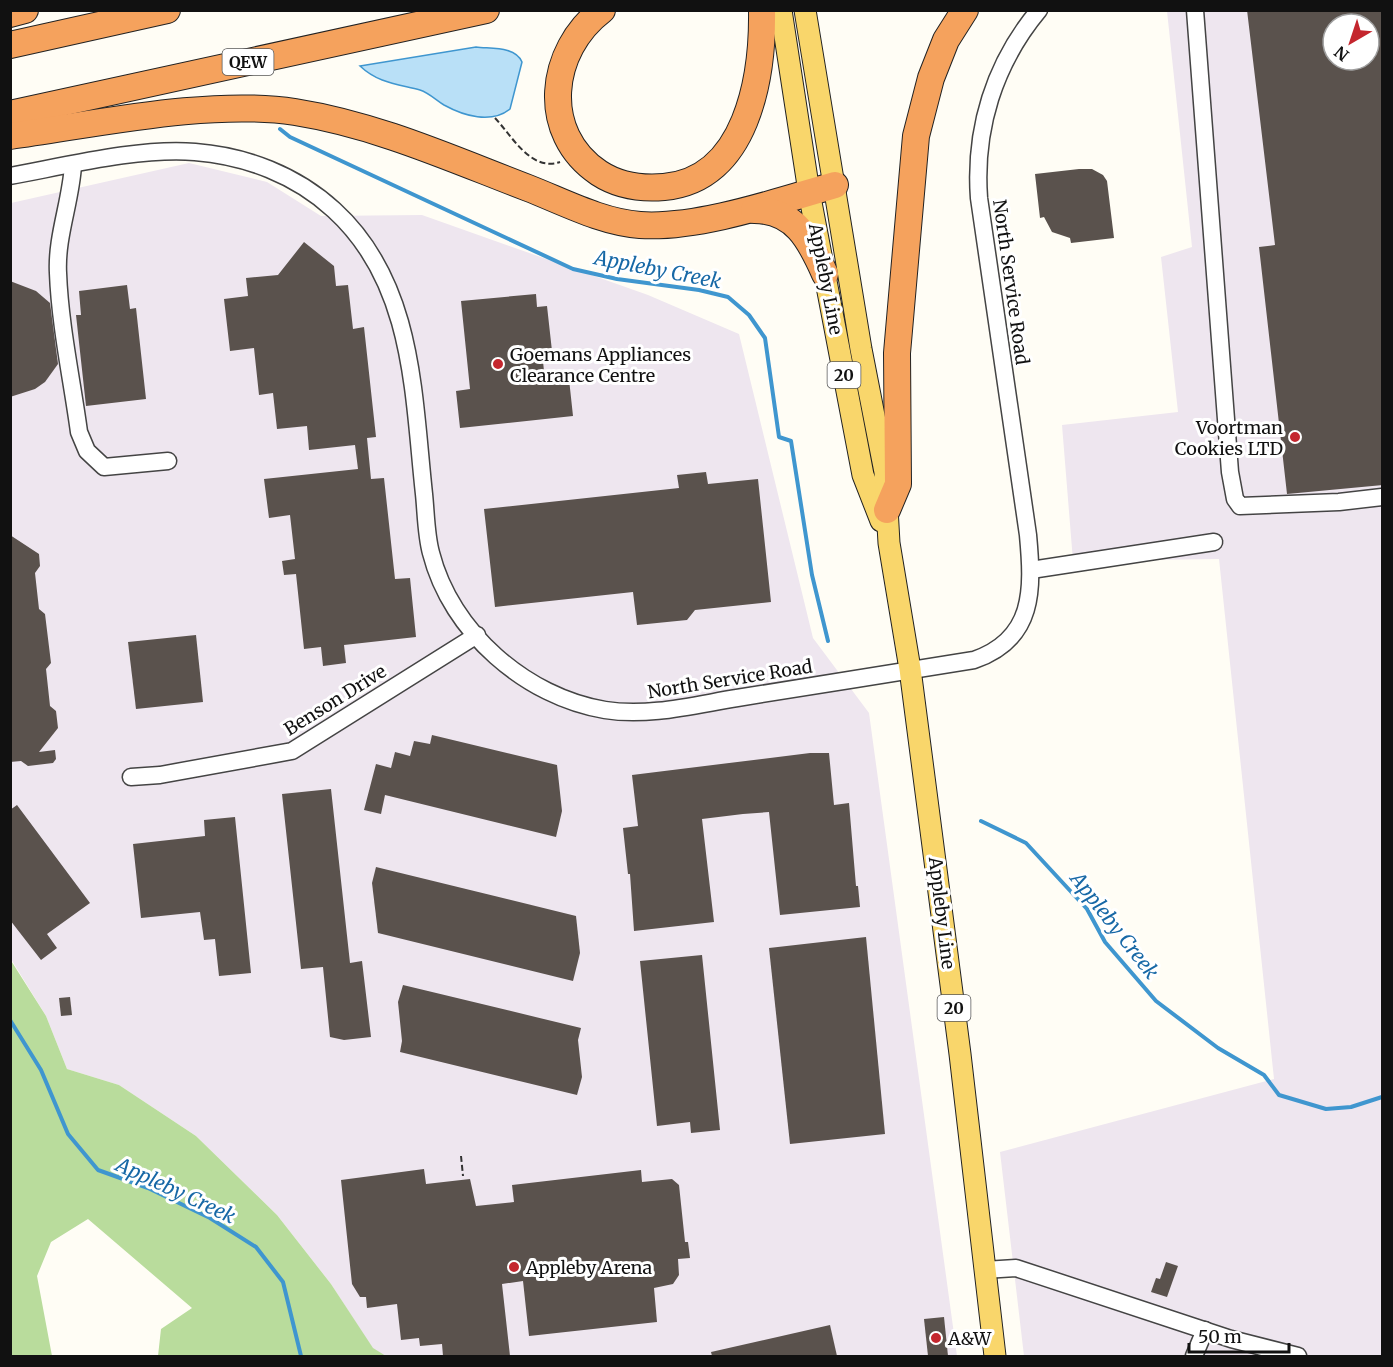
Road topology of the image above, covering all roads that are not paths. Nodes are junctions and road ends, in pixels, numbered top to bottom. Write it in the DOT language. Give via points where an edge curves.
graph roads {
  1 [pos="25,10"];
  2 [pos="167,10"];
  3 [pos="486,10"];
  4 [pos="602,10"];
  5 [pos="762,10"];
  6 [pos="781,10"];
  7 [pos="805,10"];
  8 [pos="965,10"];
  9 [pos="1039,10"];
  10 [pos="1196,10"];
  11 [pos="10,14"];
  12 [pos="10,45"];
  13 [pos="10,114"];
  14 [pos="10,136"];
  15 [pos="73,165"];
  16 [pos="10,176"];
  17 [pos="835,184"];
  18 [pos="809,192"];
  19 [pos="741,210"];
  20 [pos="825,274"];
  21 [pos="168,461"];
  22 [pos="1383,497"];
  23 [pos="887,510"];
  24 [pos="1214,542"];
  25 [pos="889,543"];
  26 [pos="1031,570"];
  27 [pos="477,635"];
  28 [pos="910,669"];
  29 [pos="131,777"];
  30 [pos="984,1270"];
  31 [pos="1205,1330"];
  32 [pos="994,1356"];
  33 [pos="1194,1356"];
  34 [pos="1298,1356"];
  1 -- 11 [label="highway"];
  2 -- 12 [label="highway"];
  3 -- 13 [label="highway, QEW"];
  4 -- 5 [label="highway" via="571,43 559,71 558,102 567,133 578,152 598,172 629,186 670,186 690,181 711,169 734,141 749,111 756,82"];
  6 -- 18 [label="main road, Appleby Line / 20"];
  7 -- 17 [label="main road, Appleby Line / 20"];
  8 -- 23 [label="highway" via="946,40 931,78 916,136 897,353 898,484"];
  9 -- 26 [label="street, North Service Road" via="1007,55 993,86 976,164"];
  10 -- 22 [label="street" via="1235,499 1240,506"];
  14 -- 19 [label="highway" via="232,108 293,112 383,133 615,220 664,225"];
  15 -- 16 [label="street, North Service Road"];
  15 -- 21 [label="street" via="58,273 78,432 87,451 104,467"];
  15 -- 27 [label="street, North Service Road" via="166,151 230,157 288,176 316,193 348,223 380,267 401,318 410,363 431,552 454,606"];
  17 -- 18 [label="highway"];
  17 -- 23 [label="main road, Appleby Line / 20" via="885,472"];
  18 -- 19 [label="highway"];
  18 -- 20 [label="main road, Appleby Line / 20"];
  19 -- 20 [label="highway" via="767,210 796,223"];
  20 -- 25 [label="main road, Appleby Line / 20" via="863,475"];
  23 -- 25 [label="main road, Appleby Line / 20"];
  24 -- 26 [label="street"];
  25 -- 28 [label="main road, Appleby Line / 20"];
  26 -- 28 [label="street, North Service Road" via="1029,605 1004,645 974,660"];
  27 -- 28 [label="street, North Service Road" via="500,661 525,680 551,694 606,710 648,712"];
  27 -- 29 [label="street, Benson Drive" via="292,751"];
  28 -- 30 [label="main road, Appleby Line / 20"];
  30 -- 31 [label="street" via="1016,1268"];
  30 -- 32 [label="main road, Appleby Line / 20"];
  31 -- 33 [label="street"];
  31 -- 34 [label="street"];
}
